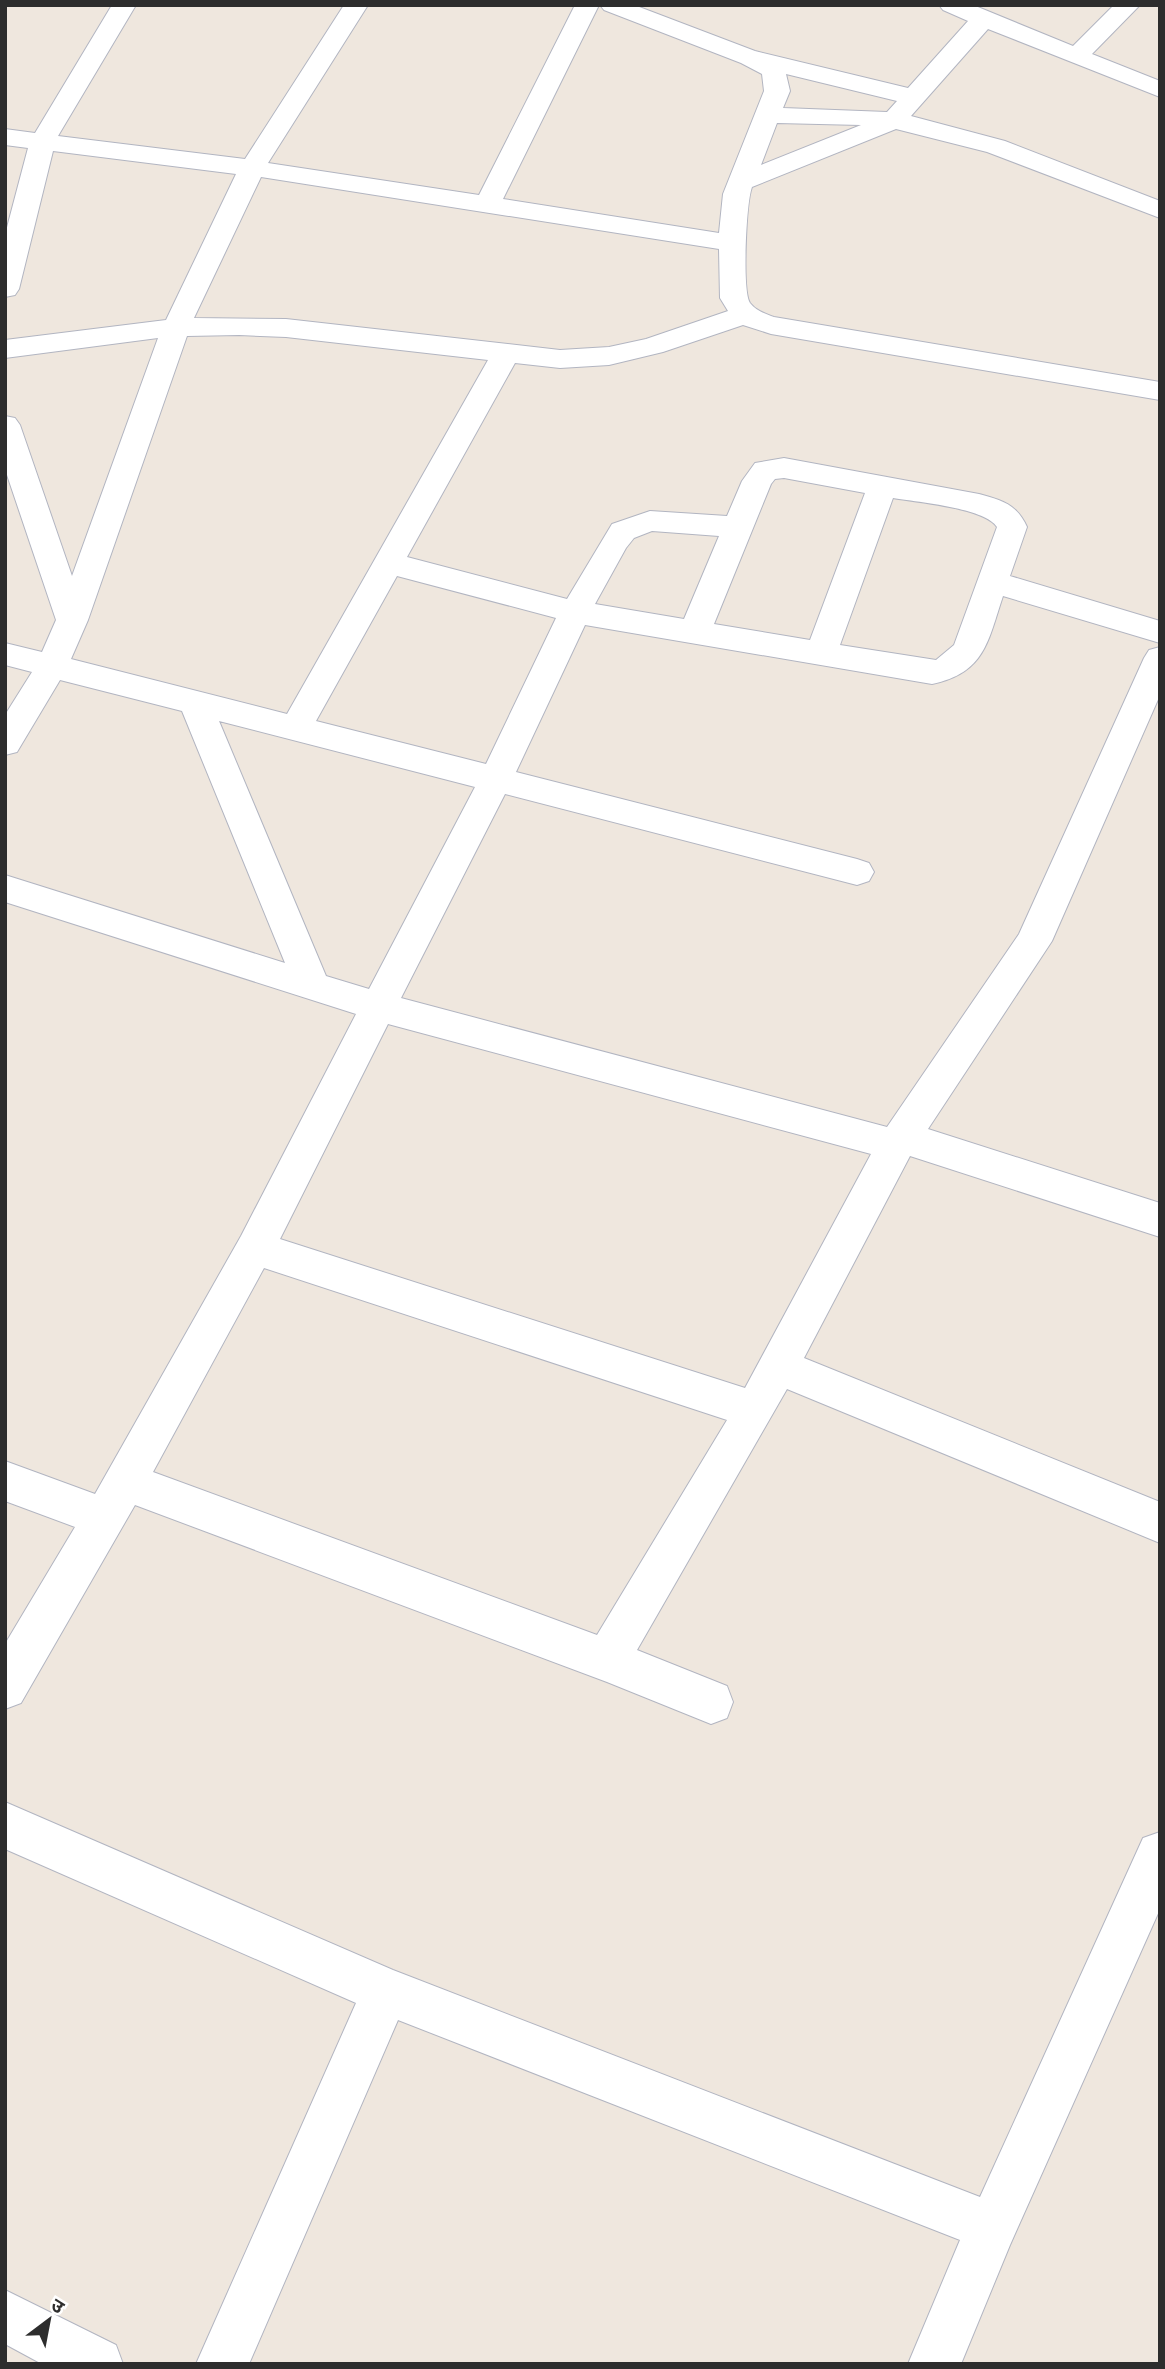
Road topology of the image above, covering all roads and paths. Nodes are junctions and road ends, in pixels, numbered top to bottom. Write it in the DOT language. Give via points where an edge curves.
graph roads {
  1 [pos="124,5"];
  2 [pos="356,5"];
  3 [pos="587,5"];
  4 [pos="612,5"];
  5 [pos="951,5"];
  6 [pos="1128,5"];
  7 [pos="984,18"];
  8 [pos="1076,56"];
  9 [pos="750,58"];
  10 [pos="1160,90"];
  11 [pos="914,97"];
  12 [pos="768,115"];
  13 [pos="893,121"];
  14 [pos="5,137"];
  15 [pos="42,142"];
  16 [pos="252,168"];
  17 [pos="741,182"];
  18 [pos="487,205"];
  19 [pos="1160,210"];
  20 [pos="732,243"];
  21 [pos="7,276"];
  22 [pos="746,316"];
  23 [pos="176,327"];
  24 [pos="5,349"];
  25 [pos="505,355"];
  26 [pos="1160,391"];
  27 [pos="5,425"];
  28 [pos="883,485"];
  29 [pos="738,527"];
  30 [pos="388,563"];
  31 [pos="994,582"];
  32 [pos="575,612"];
  33 [pos="72,620"];
  34 [pos="1160,632"];
  35 [pos="694,633"];
  36 [pos="5,654"];
  37 [pos="820,655"];
  38 [pos="1160,658"];
  39 [pos="52,666"];
  40 [pos="194,701"];
  41 [pos="296,728"];
  42 [pos="5,743"];
  43 [pos="495,780"];
  44 [pos="856,872"];
  45 [pos="5,888"];
  46 [pos="313,987"];
  47 [pos="379,1007"];
  48 [pos="896,1145"];
  49 [pos="1160,1220"];
  50 [pos="255,1248"];
  51 [pos="777,1366"];
  52 [pos="755,1410"];
  53 [pos="5,1481"];
  54 [pos="115,1500"];
  55 [pos="1160,1523"];
  56 [pos="607,1660"];
  57 [pos="5,1687"];
  58 [pos="711,1702"];
  59 [pos="5,1825"];
  60 [pos="1160,1856"];
  61 [pos="387,1991"];
  62 [pos="992,2227"];
  63 [pos="5,2316"];
  64 [pos="97,2364"];
  65 [pos="222,2364"];
  66 [pos="934,2364"];
  1 -- 15 [label="street"];
  2 -- 16 [label="street"];
  3 -- 18 [label="street"];
  4 -- 9 [label="street"];
  5 -- 7 [label="street"];
  6 -- 8 [label="street"];
  7 -- 8 [label="street"];
  7 -- 11 [label="street"];
  8 -- 10 [label="street"];
  9 -- 11 [label="street"];
  9 -- 12 [label="street" via="772,70 777,80"];
  11 -- 13 [label="street"];
  12 -- 13 [label="street"];
  12 -- 17 [label="street"];
  13 -- 17 [label="street"];
  13 -- 19 [label="street" via="972,141"];
  14 -- 15 [label="street"];
  15 -- 16 [label="street"];
  15 -- 21 [label="street"];
  16 -- 18 [label="street"];
  16 -- 23 [label="street"];
  17 -- 20 [label="street"];
  18 -- 20 [label="street"];
  20 -- 22 [label="street" via="734,298"];
  22 -- 25 [label="street" via="609,356"];
  22 -- 26 [label="street" via="771,326"];
  23 -- 24 [label="street"];
  23 -- 25 [label="street" via="286,328"];
  23 -- 33 [label="street"];
  25 -- 30 [label="street"];
  27 -- 33 [label="street"];
  28 -- 29 [label="street" via="773,468 761,474"];
  28 -- 31 [label="street" via="1003,513 1012,527"];
  28 -- 37 [label="street"];
  29 -- 32 [label="street" via="667,521 636,524 614,542"];
  29 -- 35 [label="street"];
  30 -- 32 [label="street"];
  30 -- 41 [label="street"];
  31 -- 34 [label="street"];
  31 -- 37 [label="street" via="969,649 949,669 932,672"];
  32 -- 35 [label="street"];
  32 -- 43 [label="street"];
  33 -- 39 [label="street"];
  35 -- 37 [label="street"];
  36 -- 39 [label="street"];
  38 -- 48 [label="street" via="1034,941"];
  39 -- 40 [label="street"];
  39 -- 42 [label="street"];
  40 -- 41 [label="street"];
  40 -- 46 [label="street"];
  41 -- 43 [label="street"];
  43 -- 44 [label="street"];
  43 -- 47 [label="street"];
  45 -- 46 [label="street"];
  46 -- 47 [label="street"];
  47 -- 48 [label="street"];
  47 -- 50 [label="street"];
  48 -- 49 [label="street" via="905,1138"];
  48 -- 51 [label="street"];
  50 -- 52 [label="street"];
  50 -- 54 [label="street"];
  51 -- 52 [label="street"];
  51 -- 55 [label="street"];
  52 -- 56 [label="street"];
  53 -- 54 [label="street"];
  54 -- 56 [label="street"];
  54 -- 57 [label="street"];
  56 -- 58 [label="street"];
  59 -- 61 [label="street"];
  60 -- 62 [label="street"];
  61 -- 62 [label="street"];
  61 -- 65 [label="street"];
  62 -- 66 [label="street"];
  63 -- 64 [label="street"];
}
